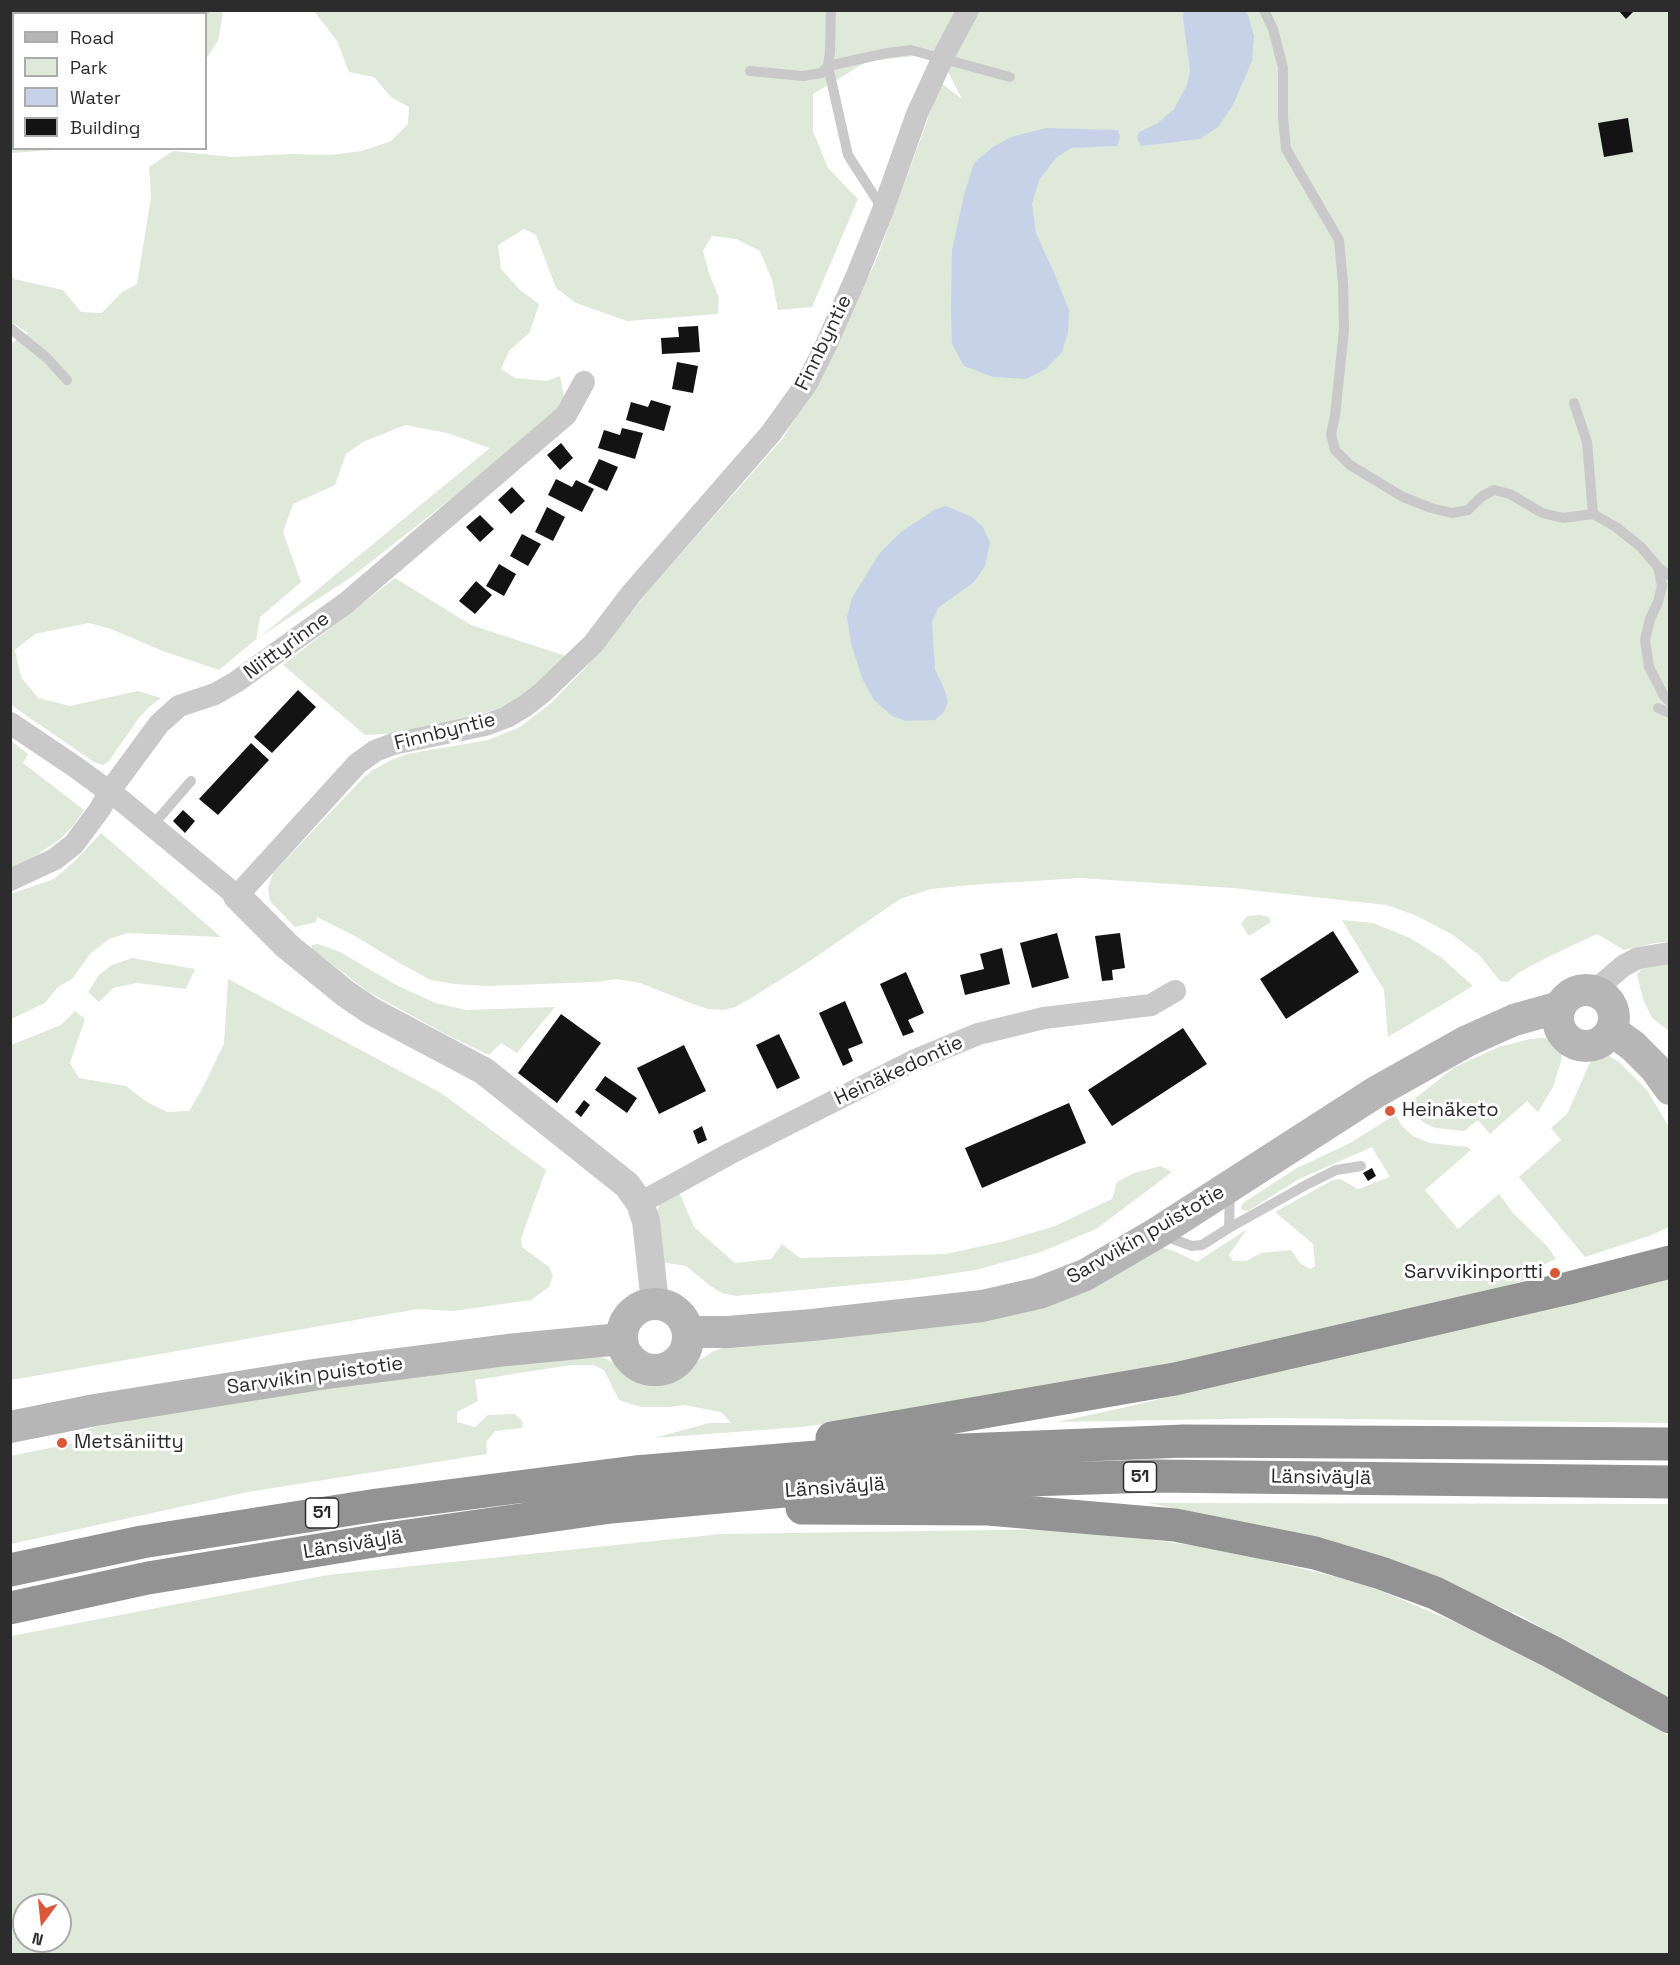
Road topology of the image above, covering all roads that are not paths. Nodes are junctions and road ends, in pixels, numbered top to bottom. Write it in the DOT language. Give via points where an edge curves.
graph roads {
  1 [pos="831,10"];
  2 [pos="968,10"];
  3 [pos="1264,10"];
  4 [pos="942,60"];
  5 [pos="828,66"];
  6 [pos="750,70"];
  7 [pos="1010,78"];
  8 [pos="883,210"];
  9 [pos="10,328"];
  10 [pos="67,380"];
  11 [pos="584,382"];
  12 [pos="1574,403"];
  13 [pos="1593,514"];
  14 [pos="1658,567"];
  15 [pos="1670,576"];
  16 [pos="1670,702"];
  17 [pos="1658,708"];
  18 [pos="1670,713"];
  19 [pos="10,723"];
  20 [pos="191,781"];
  21 [pos="109,792"];
  22 [pos="152,826"];
  23 [pos="10,880"];
  24 [pos="237,896"];
  25 [pos="1670,953"];
  26 [pos="1175,991"];
  27 [pos="1594,991"];
  28 [pos="1560,1007"];
  29 [pos="1611,1030"];
  30 [pos="1670,1089"];
  31 [pos="1360,1166"];
  32 [pos="1230,1186"];
  33 [pos="640,1203"];
  34 [pos="1229,1228"];
  35 [pos="1157,1233"];
  36 [pos="1670,1262"];
  37 [pos="655,1303"];
  38 [pos="688,1332"];
  39 [pos="621,1339"];
  40 [pos="10,1427"];
  41 [pos="1670,1444"];
  42 [pos="635,1472"];
  43 [pos="1670,1482"];
  44 [pos="611,1507"];
  45 [pos="10,1570"];
  46 [pos="10,1608"];
  47 [pos="1670,1717"];
  1 -- 5 [label="lane"];
  2 -- 4 [label="street, Finnbyntie"];
  3 -- 13 [label="lane" via="1283,68 1286,149 1339,240 1344,330 1331,434 1335,450 1350,465 1403,497 1431,508 1452,513 1468,510 1494,490 1510,494 1542,513 1563,518"];
  4 -- 5 [label="lane" via="911,50"];
  4 -- 7 [label="lane"];
  4 -- 8 [label="street, Finnbyntie" via="917,114"];
  5 -- 6 [label="lane" via="821,73 803,76"];
  5 -- 8 [label="lane" via="848,155"];
  8 -- 24 [label="street, Finnbyntie" via="840,315 807,382 771,434 593,644 543,692 507,717 485,726 375,751 357,764"];
  9 -- 10 [label="lane"];
  11 -- 21 [label="street, Niittyrinne" via="566,416 346,603 236,682 179,706 159,724"];
  12 -- 13 [label="lane" via="1587,442"];
  13 -- 14 [label="lane" via="1616,526"];
  14 -- 15 [label="lane"];
  14 -- 16 [label="lane" via="1662,586 1645,640 1649,667"];
  17 -- 18 [label="lane"];
  19 -- 21 [label="street"];
  20 -- 22 [label="lane"];
  21 -- 22 [label="street"];
  21 -- 23 [label="street, Niittyrinne" via="74,844 55,859"];
  22 -- 24 [label="street"];
  24 -- 33 [label="street" via="287,946 346,994 484,1071 627,1185"];
  25 -- 27 [label="street" via="1638,958"];
  26 -- 33 [label="street, Heinäkedontie" via="1150,1005 1044,1018 978,1034 913,1061"];
  27 -- 28 [label="main road" via="1575,992"];
  27 -- 29 [label="main road" via="1610,1003 1614,1021"];
  28 -- 29 [label="main road" via="1560,1028 1578,1044 1600,1042"];
  28 -- 32 [label="main road, Sarvvikin puistotie" via="1514,1020 1467,1041 1376,1092"];
  29 -- 30 [label="main road" via="1655,1068"];
  31 -- 34 [label="lane" via="1336,1170"];
  32 -- 34 [label="lane"];
  32 -- 35 [label="main road, Sarvvikin puistotie"];
  33 -- 37 [label="street" via="646,1221"];
  34 -- 35 [label="lane" via="1202,1245 1192,1246"];
  35 -- 38 [label="main road, Sarvvikin puistotie" via="1084,1275 1039,1293 982,1306 812,1325"];
  36 -- 42 [label="highway" via="1175,1379"];
  37 -- 38 [label="main road" via="677,1311"];
  37 -- 39 [label="main road" via="635,1310 627,1318"];
  38 -- 39 [label="main road" via="683,1355 665,1369 653,1370 631,1361"];
  39 -- 40 [label="main road, Sarvvikin puistotie" via="320,1374"];
  41 -- 42 [label="highway, Länsiväylä / 51" via="1184,1441 841,1455"];
  42 -- 45 [label="highway, Länsiväylä / 51" via="377,1505 142,1542"];
  43 -- 44 [label="highway, Länsiväylä / 51" via="1154,1476 839,1486"];
  44 -- 46 [label="highway, Länsiväylä / 51" via="172,1574"];
  44 -- 47 [label="highway" via="988,1509 1175,1525 1245,1538 1315,1553 1435,1593"];
}
